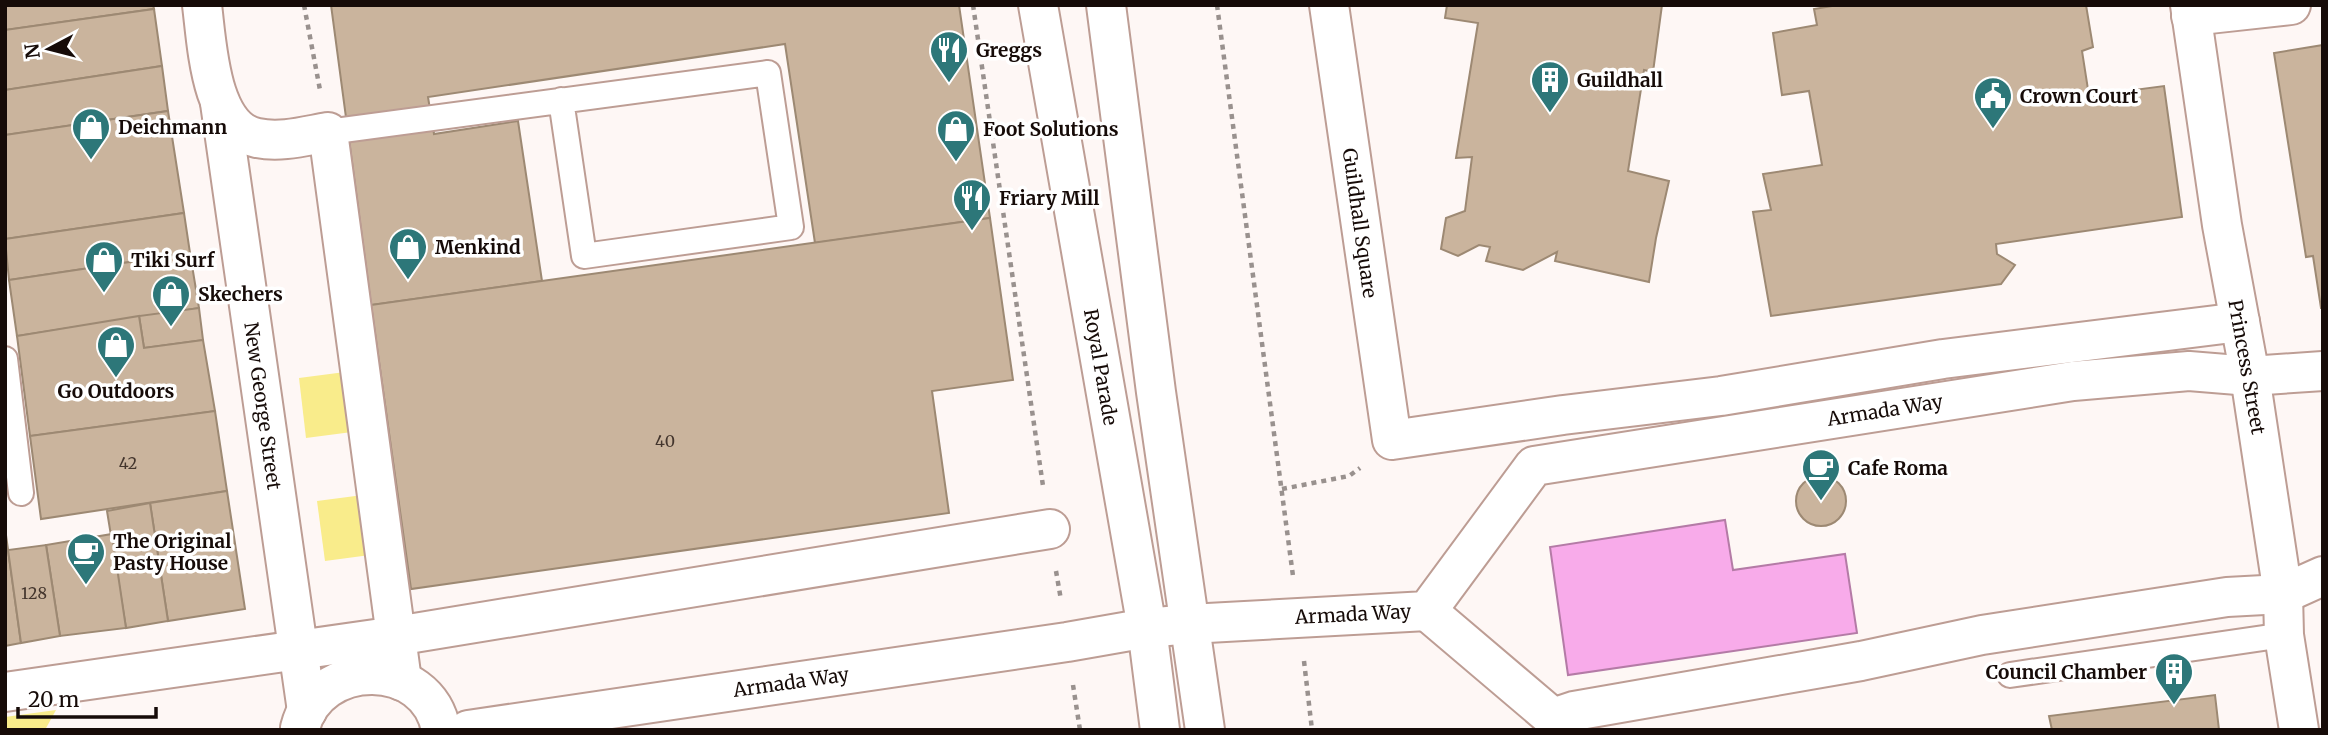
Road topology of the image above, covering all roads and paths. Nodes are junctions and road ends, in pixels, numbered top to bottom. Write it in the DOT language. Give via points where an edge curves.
graph roads {
  1 [pos="202,5"];
  2 [pos="304,5"];
  3 [pos="973,5"];
  4 [pos="1038,5"];
  5 [pos="1106,5"];
  6 [pos="1217,5"];
  7 [pos="1329,5"];
  8 [pos="2291,5"];
  9 [pos="2191,11"];
  10 [pos="561,100"];
  11 [pos="220,101"];
  12 [pos="328,132"];
  13 [pos="2240,322"];
  14 [pos="1023,353"];
  15 [pos="5,359"];
  16 [pos="2323,371"];
  17 [pos="2250,376"];
  18 [pos="1392,440"];
  19 [pos="1281,489"];
  20 [pos="21,493"];
  21 [pos="1050,529"];
  22 [pos="2323,576"];
  23 [pos="2283,594"];
  24 [pos="1427,611"];
  25 [pos="1299,617"];
  26 [pos="1189,624"];
  27 [pos="1147,628"];
  28 [pos="2284,635"];
  29 [pos="396,636"];
  30 [pos="299,651"];
  31 [pos="2010,675"];
  32 [pos="402,681"];
  33 [pos="5,692"];
  34 [pos="303,720"];
  35 [pos="441,730"];
  36 [pos="468,730"];
  37 [pos="1160,730"];
  38 [pos="1205,730"];
  39 [pos="1312,730"];
  40 [pos="2299,730"];
  1 -- 11 [label="street, New George Street"];
  2 -- 12 [label="path"];
  3 -- 14 [label="path"];
  4 -- 27 [label="street, Royal Parade"];
  5 -- 26 [label="street"];
  6 -- 19 [label="path"];
  7 -- 18 [label="street, Guildhall Square"];
  8 -- 9 [label="street"];
  9 -- 13 [label="street, Princess Street"];
  10 -- 10 [label="lane" via="768,73 791,227 584,257"];
  10 -- 12 [label="lane"];
  11 -- 12 [label="street, New George Street" via="235,128 256,138 280,140"];
  11 -- 30 [label="street, New George Street"];
  12 -- 29 [label="street"];
  13 -- 17 [label="street, Princess Street"];
  13 -- 18 [label="street, Armada Way" via="1943,359 1721,396"];
  15 -- 20 [label="lane"];
  16 -- 17 [label="street, Armada Way"];
  17 -- 23 [label="street, Princess Street"];
  17 -- 24 [label="street, Armada Way" via="2189,371 2073,381 1534,466"];
  18 -- 19 [label="path" via="1349,476"];
  19 -- 25 [label="path"];
  21 -- 29 [label="street"];
  22 -- 23 [label="street"];
  23 -- 24 [label="street" via="2227,597 1982,635 1553,718"];
  23 -- 28 [label="street, Princess Street"];
  24 -- 25 [label="street, Armada Way"];
  25 -- 26 [label="street, Armada Way"];
  25 -- 39 [label="path"];
  26 -- 27 [label="street, Armada Way"];
  26 -- 38 [label="street"];
  27 -- 36 [label="street, Armada Way"];
  27 -- 37 [label="street, Royal Parade"];
  28 -- 31 [label="lane"];
  28 -- 40 [label="street, Princess Street"];
  29 -- 30 [label="street"];
  29 -- 32 [label="street"];
  30 -- 33 [label="street"];
  30 -- 34 [label="street, New George Street"];
  32 -- 34 [label="street" via="359,674 336,682 316,697"];
  32 -- 35 [label="street" via="427,700"];
}
